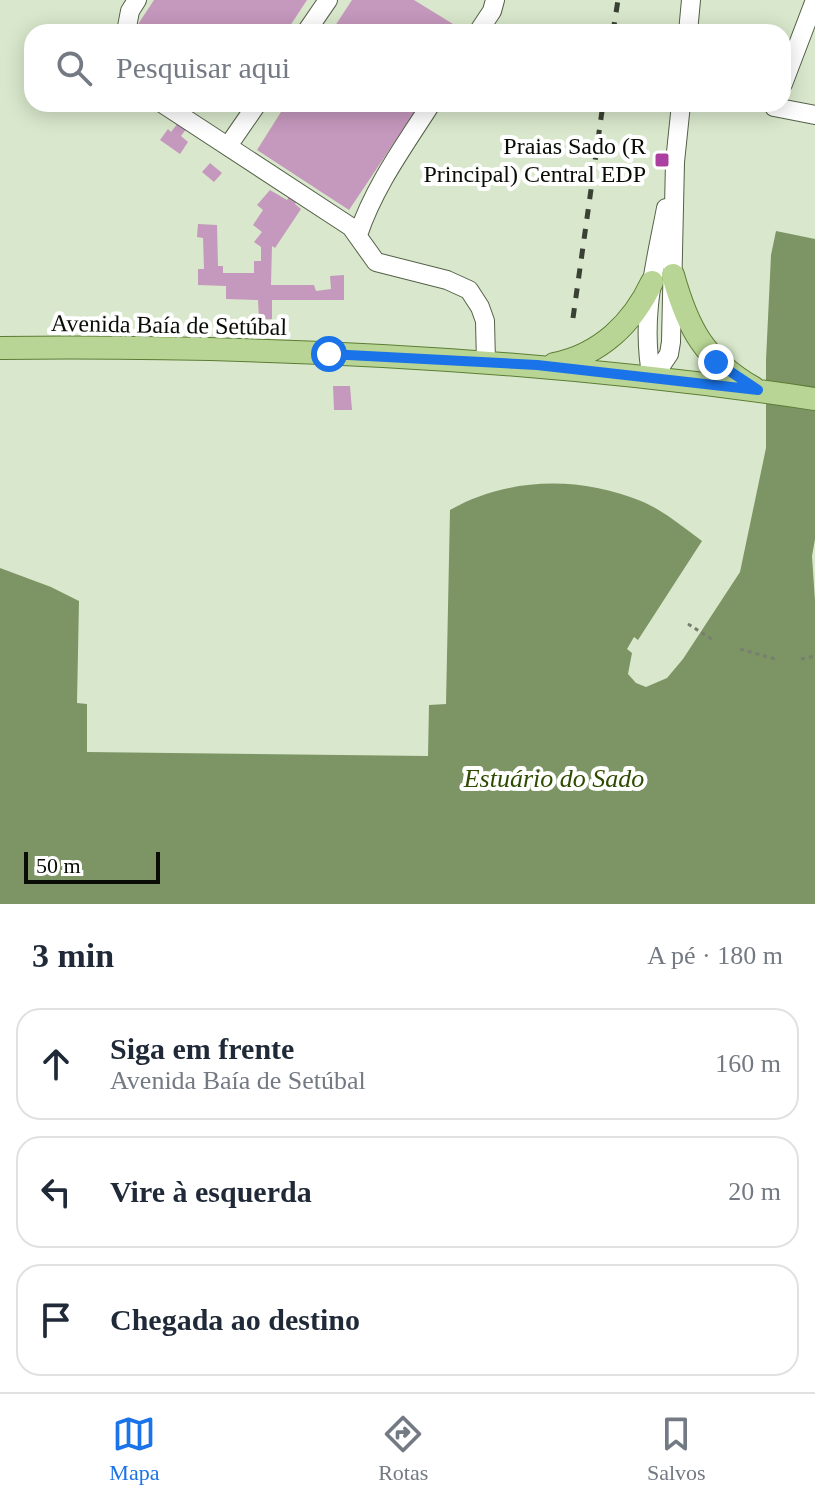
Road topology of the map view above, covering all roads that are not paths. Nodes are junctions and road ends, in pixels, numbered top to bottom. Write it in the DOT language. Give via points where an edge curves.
graph roads {
  1 [pos="137,0"];
  2 [pos="328,0"];
  3 [pos="495,0"];
  4 [pos="691,0"];
  5 [pos="815,0"];
  6 [pos="128,24"];
  7 [pos="312,24"];
  8 [pos="483,24"];
  9 [pos="689,24"];
  10 [pos="791,63"];
  11 [pos="791,110"];
  12 [pos="175,112"];
  13 [pos="251,112"];
  14 [pos="426,112"];
  15 [pos="680,112"];
  16 [pos="815,115"];
  17 [pos="228,146"];
  18 [pos="358,235"];
  19 [pos="662,278"];
  20 [pos="0,348"];
  21 [pos="486,362"];
  22 [pos="537,365"];
  23 [pos="652,379"];
  24 [pos="758,390"];
  25 [pos="815,399"];
  1 -- 6 [label="street"];
  2 -- 7 [label="street"];
  3 -- 8 [label="street"];
  4 -- 9 [label="street"];
  5 -- 10 [label="street"];
  11 -- 16 [label="street"];
  12 -- 17 [label="street"];
  13 -- 17 [label="street"];
  14 -- 18 [label="street" via="383,178"];
  15 -- 19 [label="street"];
  17 -- 18 [label="street"];
  18 -- 21 [label="street" via="376,262 469,290 485,321"];
  19 -- 22 [label="main road" via="637,312 607,339 584,354"];
  19 -- 23 [label="street" via="669,354"];
  19 -- 24 [label="main road" via="705,348"];
  20 -- 21 [label="main road, Avenida Baía de Setúbal"];
  21 -- 22 [label="main road, Avenida Baía de Setúbal"];
  22 -- 23 [label="main road, Avenida Baía de Setúbal"];
  23 -- 24 [label="main road, Avenida Baía de Setúbal"];
  24 -- 25 [label="main road, Avenida Baía de Setúbal"];
}
